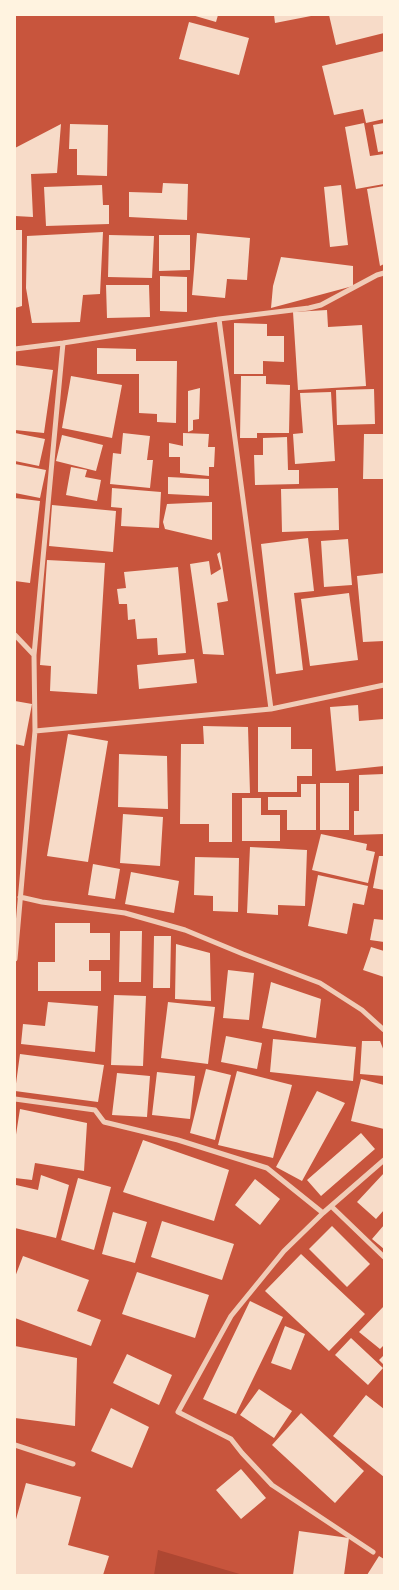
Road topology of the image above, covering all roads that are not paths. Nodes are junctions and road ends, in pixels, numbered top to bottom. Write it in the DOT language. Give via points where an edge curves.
graph roads {
  1 [pos="384,273"];
  2 [pos="219,319"];
  3 [pos="63,343"];
  4 [pos="15,349"];
  5 [pos="15,635"];
  6 [pos="34,656"];
  7 [pos="384,685"];
  8 [pos="271,709"];
  9 [pos="35,731"];
  10 [pos="20,897"];
  11 [pos="15,959"];
  12 [pos="384,1030"];
  13 [pos="15,1099"];
  14 [pos="384,1160"];
  15 [pos="331,1206"];
  16 [pos="323,1213"];
  17 [pos="384,1257"];
  18 [pos="15,1446"];
  19 [pos="73,1464"];
  20 [pos="372,1552"];
  1 -- 2 [label="street" via="321,305"];
  2 -- 3 [label="street"];
  2 -- 8 [label="street"];
  3 -- 4 [label="street"];
  3 -- 6 [label="street"];
  5 -- 6 [label="street"];
  6 -- 9 [label="street"];
  7 -- 8 [label="street"];
  8 -- 9 [label="street"];
  9 -- 10 [label="street"];
  10 -- 11 [label="street"];
  10 -- 12 [label="street" via="125,913 185,930 320,983 362,1010"];
  13 -- 16 [label="street" via="95,1110 104,1122 178,1140 267,1168"];
  14 -- 15 [label="street"];
  15 -- 16 [label="street"];
  15 -- 17 [label="street"];
  16 -- 20 [label="street" via="284,1251 231,1316 178,1412 231,1439 272,1485"];
  18 -- 19 [label="street"];
}
